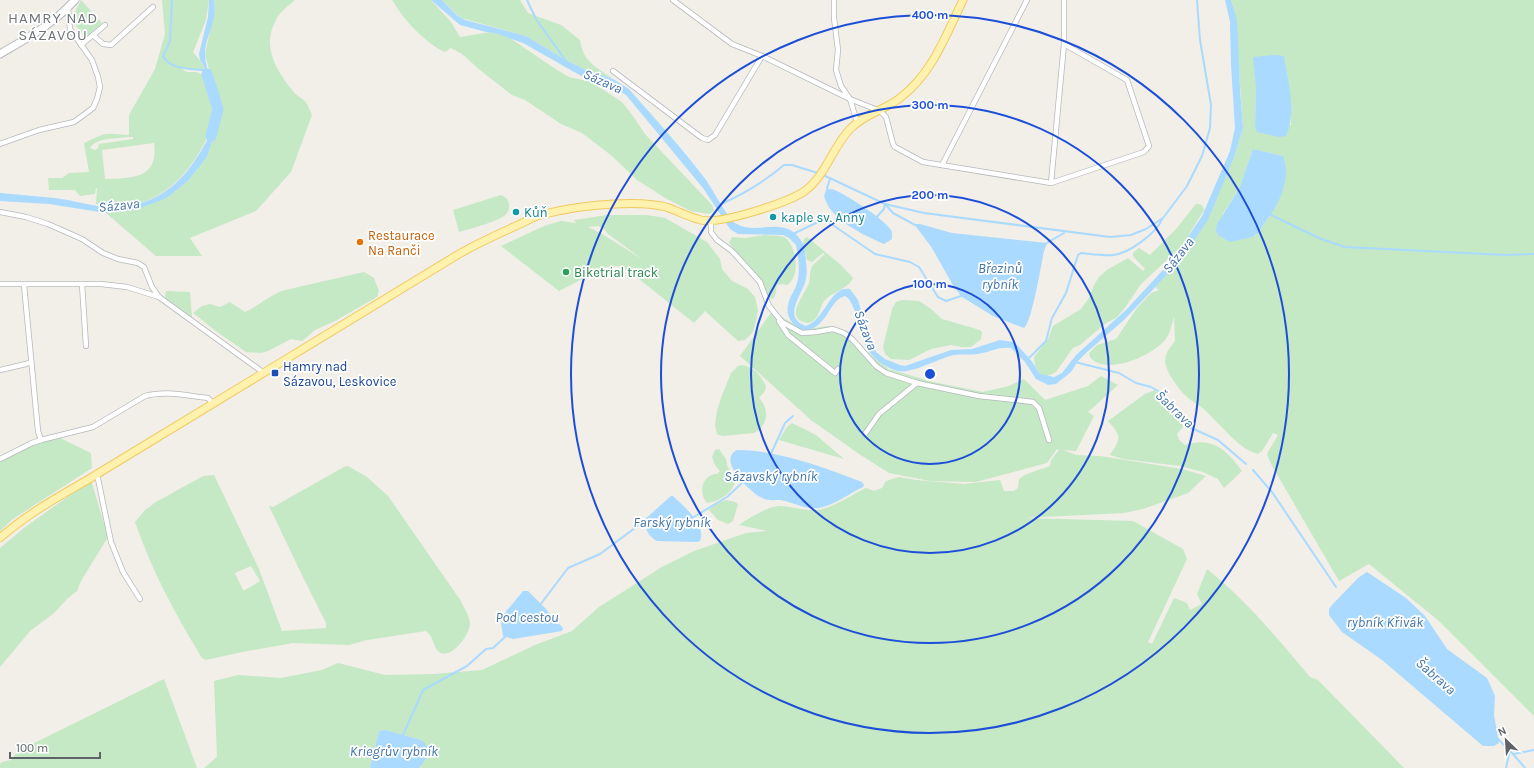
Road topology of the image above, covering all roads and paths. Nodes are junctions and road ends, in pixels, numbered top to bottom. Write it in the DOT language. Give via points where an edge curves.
graph roads {
  1 [pos="75,0"];
  2 [pos="673,0"];
  3 [pos="834,0"];
  4 [pos="963,0"];
  5 [pos="1027,0"];
  6 [pos="1064,0"];
  7 [pos="153,7"];
  8 [pos="68,8"];
  9 [pos="104,25"];
  10 [pos="94,35"];
  11 [pos="1064,44"];
  12 [pos="81,45"];
  13 [pos="0,54"];
  14 [pos="762,56"];
  15 [pos="613,70"];
  16 [pos="850,99"];
  17 [pos="880,111"];
  18 [pos="857,122"];
  19 [pos="0,144"];
  20 [pos="942,165"];
  21 [pos="1051,183"];
  22 [pos="0,212"];
  23 [pos="711,221"];
  24 [pos="0,284"];
  25 [pos="82,284"];
  26 [pos="24,285"];
  27 [pos="159,297"];
  28 [pos="777,318"];
  29 [pos="86,346"];
  30 [pos="31,362"];
  31 [pos="838,369"];
  32 [pos="0,370"];
  33 [pos="264,373"];
  34 [pos="917,383"];
  35 [pos="213,404"];
  36 [pos="865,434"];
  37 [pos="41,440"];
  38 [pos="1049,440"];
  39 [pos="0,459"];
  40 [pos="97,474"];
  41 [pos="0,538"];
  42 [pos="140,599"];
  1 -- 8 [label="street"];
  2 -- 14 [label="street" via="732,44"];
  3 -- 16 [label="street" via="838,50 836,70 841,86"];
  4 -- 17 [label="main road" via="936,56 916,84 899,100"];
  5 -- 20 [label="street"];
  6 -- 11 [label="street"];
  7 -- 10 [label="street" via="111,45 104,44"];
  8 -- 12 [label="street" via="70,29"];
  8 -- 13 [label="street" via="48,25"];
  9 -- 10 [label="street"];
  10 -- 12 [label="street"];
  11 -- 21 [label="street"];
  11 -- 21 [label="street" via="1126,80 1149,146 1144,152"];
  12 -- 19 [label="street" via="92,60 100,87 93,108 74,122 39,130"];
  14 -- 15 [label="street" via="715,135 708,140"];
  14 -- 16 [label="street"];
  16 -- 17 [label="street"];
  16 -- 18 [label="street"];
  17 -- 18 [label="main road"];
  17 -- 20 [label="street" via="886,117 895,147 923,162"];
  18 -- 23 [label="main road" via="838,145 813,184 789,199"];
  20 -- 21 [label="street"];
  22 -- 27 [label="street" via="48,224 82,239 103,253 138,263 144,267"];
  23 -- 28 [label="street" via="711,232 717,240 732,251 760,282 768,306"];
  23 -- 33 [label="main road" via="667,208 639,204 613,204 539,215 459,254"];
  24 -- 26 [label="street"];
  25 -- 26 [label="street"];
  25 -- 27 [label="street" via="126,287"];
  25 -- 29 [label="street"];
  26 -- 30 [label="street"];
  27 -- 33 [label="street"];
  28 -- 31 [label="street" via="788,335 835,373"];
  28 -- 34 [label="street" via="802,333 833,329 844,333 886,373"];
  30 -- 32 [label="street"];
  30 -- 37 [label="street"];
  33 -- 35 [label="main road"];
  34 -- 36 [label="street" via="879,414"];
  34 -- 38 [label="street" via="980,396 1033,402 1039,408"];
  35 -- 37 [label="street" via="208,398 153,394 145,396 93,427"];
  35 -- 40 [label="main road"];
  37 -- 39 [label="street"];
  40 -- 41 [label="main road" via="18,522"];
  40 -- 42 [label="street" via="111,542 123,572"];
}
